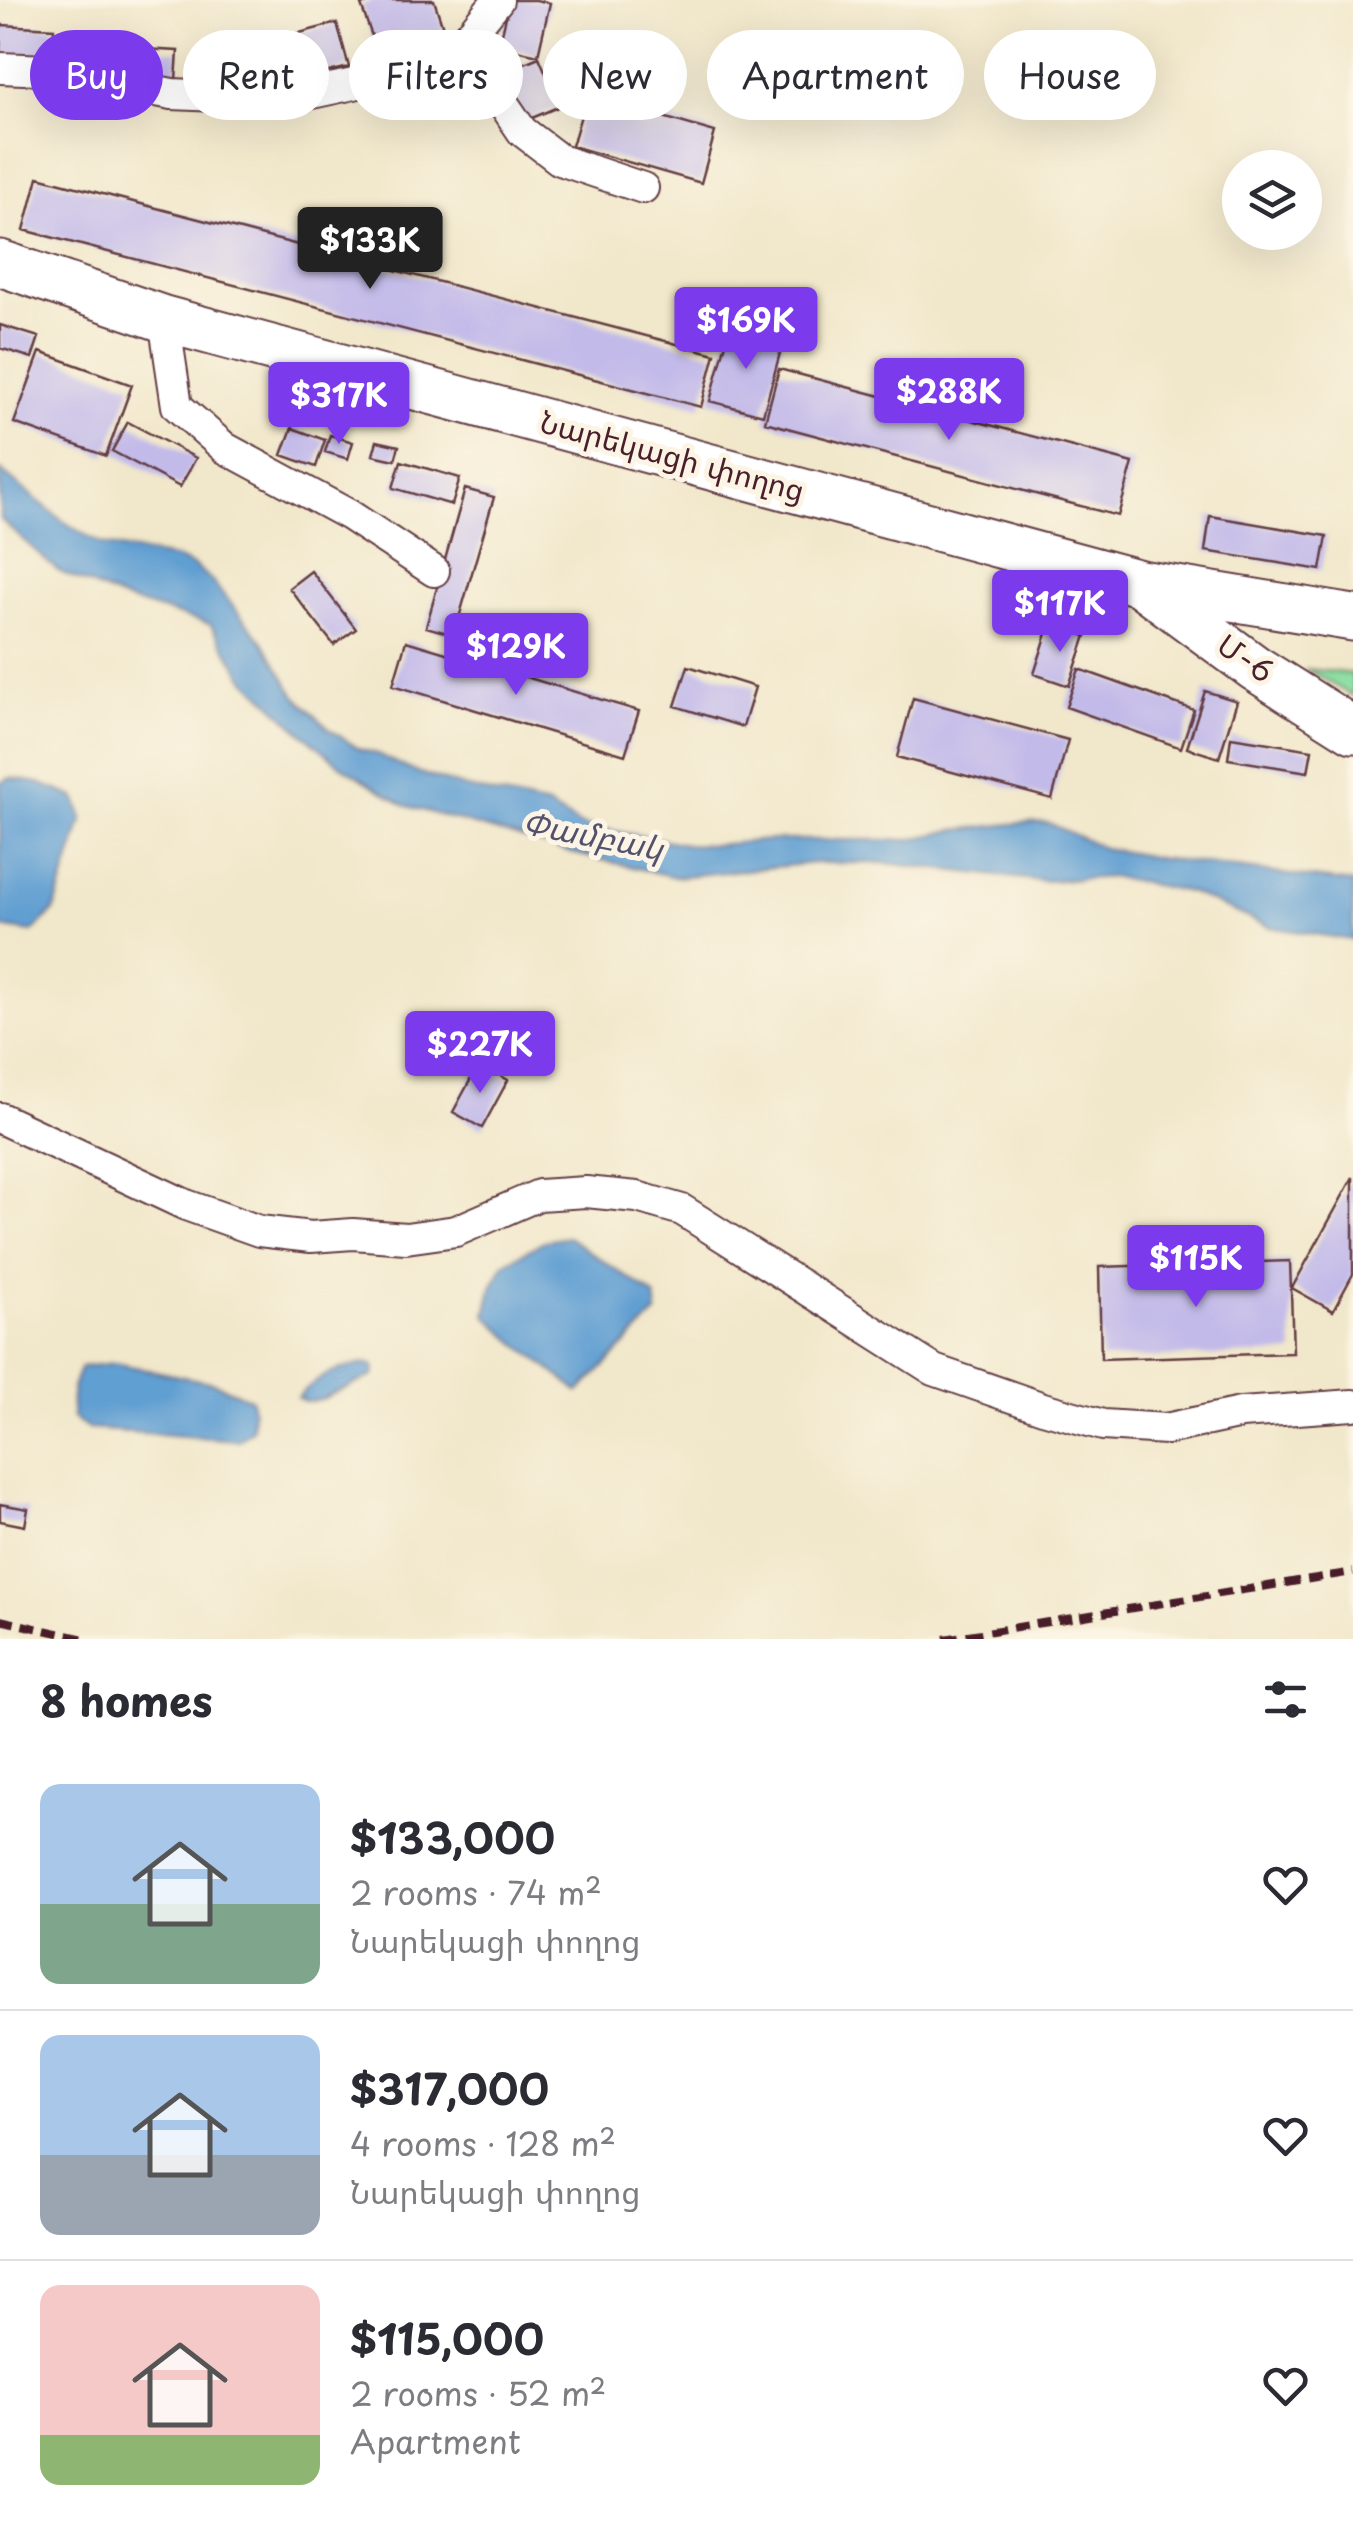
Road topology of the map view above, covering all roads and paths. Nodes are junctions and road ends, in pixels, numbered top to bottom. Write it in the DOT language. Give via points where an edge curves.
graph roads {
  1 [pos="498,0"];
  2 [pos="474,30"];
  3 [pos="0,68"];
  4 [pos="349,85"];
  5 [pos="515,120"];
  6 [pos="644,188"];
  7 [pos="0,263"];
  8 [pos="164,319"];
  9 [pos="434,572"];
  10 [pos="1140,583"];
  11 [pos="1353,618"];
  12 [pos="1353,730"];
  13 [pos="0,1118"];
  14 [pos="1353,1406"];
  1 -- 2 [label="street"];
  3 -- 4 [label="street" via="48,70 172,94 284,99"];
  5 -- 6 [label="street" via="560,160"];
  7 -- 8 [label="highway, Նարեկացի փողոց / Մ-6"];
  8 -- 9 [label="street" via="177,406 225,448 348,515"];
  8 -- 10 [label="highway, Նարեկացի փողոց / Մ-6"];
  10 -- 11 [label="highway, Նարեկացի փողոց / Մ-6"];
  10 -- 12 [label="highway, Մ-6 / Մ-6"];
  13 -- 14 [label="street" via="186,1205 258,1231 406,1238 456,1231 540,1195 637,1197 682,1210 934,1370 1103,1426 1166,1429 1240,1413"];
}
